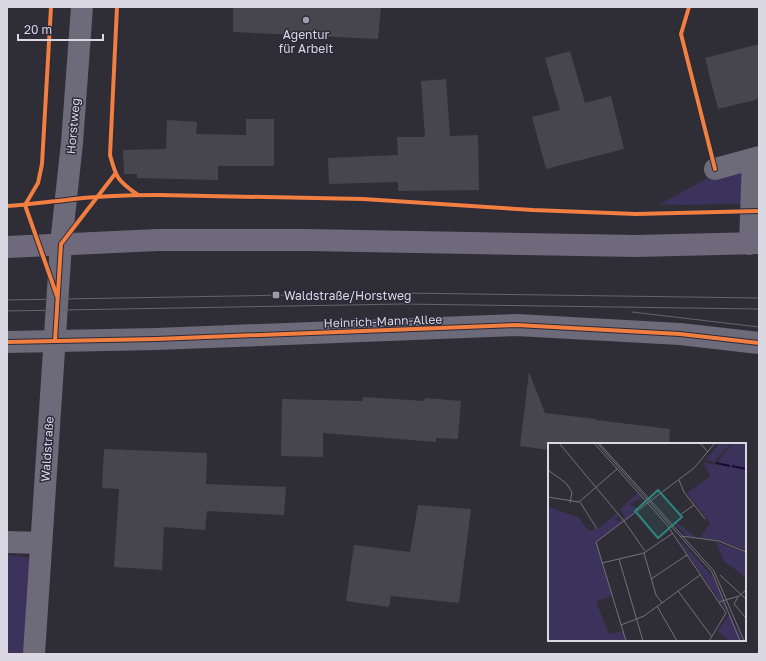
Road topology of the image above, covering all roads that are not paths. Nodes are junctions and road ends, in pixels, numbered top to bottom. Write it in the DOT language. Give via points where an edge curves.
graph roads {
  1 [pos="82,7"];
  2 [pos="756,158"];
  3 [pos="715,169"];
  4 [pos="61,244"];
  5 [pos="755,244"];
  6 [pos="7,247"];
  7 [pos="54,341"];
  8 [pos="7,342"];
  9 [pos="759,343"];
  10 [pos="7,542"];
  11 [pos="41,543"];
  12 [pos="34,654"];
  1 -- 4 [label="street, Horstweg" via="72,143"];
  2 -- 3 [label="street"];
  2 -- 5 [label="street"];
  4 -- 5 [label="main road" via="158,240 636,246"];
  4 -- 6 [label="main road"];
  4 -- 7 [label="street, Waldstraße"];
  7 -- 8 [label="street, Heinrich-Mann-Allee"];
  7 -- 9 [label="street, Heinrich-Mann-Allee" via="517,326 680,334"];
  7 -- 11 [label="street, Waldstraße"];
  10 -- 11 [label="street"];
  11 -- 12 [label="street, Waldstraße"];
}
